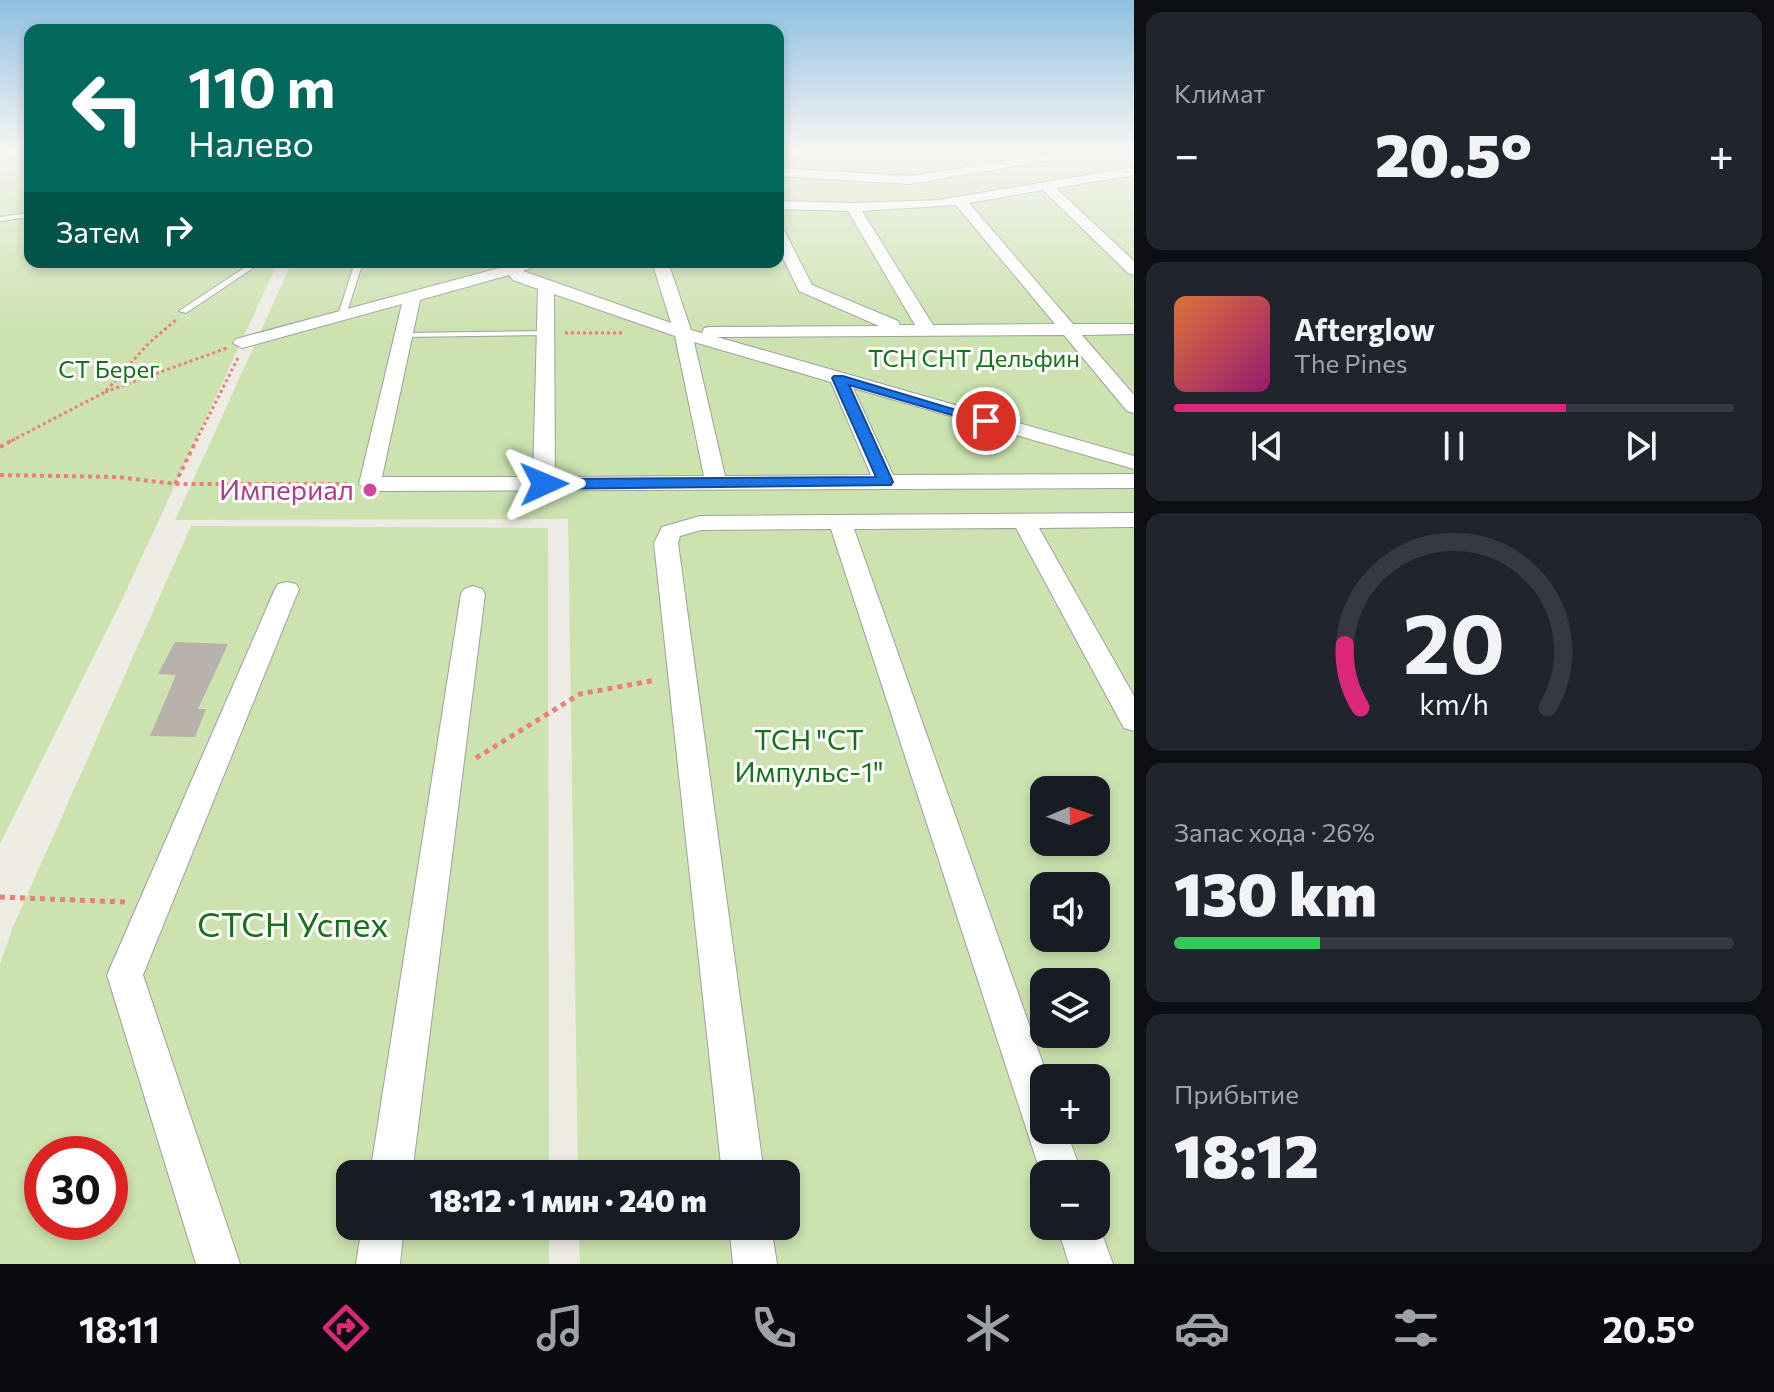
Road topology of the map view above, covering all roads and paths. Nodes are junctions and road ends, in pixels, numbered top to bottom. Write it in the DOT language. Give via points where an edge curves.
graph roads {
  1 [pos="854,209"];
  2 [pos="967,209"];
  3 [pos="1070,209"];
  4 [pos="24,216"];
  5 [pos="0,219"];
  6 [pos="784,244"];
  7 [pos="249,268"];
  8 [pos="357,268"];
  9 [pos="520,268"];
  10 [pos="662,268"];
  11 [pos="513,270"];
  12 [pos="1134,270"];
  13 [pos="546,285"];
  14 [pos="412,299"];
  15 [pos="183,311"];
  16 [pos="341,318"];
  17 [pos="1069,329"];
  18 [pos="1134,329"];
  19 [pos="903,330"];
  20 [pos="927,330"];
  21 [pos="546,333"];
  22 [pos="683,333"];
  23 [pos="404,335"];
  24 [pos="242,343"];
  25 [pos="839,378"];
  26 [pos="105,392"];
  27 [pos="1134,407"];
  28 [pos="0,447"];
  29 [pos="1134,463"];
  30 [pos="0,475"];
  31 [pos="1134,481"];
  32 [pos="885,482"];
  33 [pos="716,483"];
  34 [pos="175,484"];
  35 [pos="370,484"];
  36 [pos="544,484"];
  37 [pos="1023,520"];
  38 [pos="1134,520"];
  39 [pos="840,522"];
  40 [pos="287,589"];
  41 [pos="473,594"];
  42 [pos="682,675"];
  43 [pos="1134,721"];
  44 [pos="447,776"];
  45 [pos="0,897"];
  46 [pos="157,903"];
  47 [pos="1030,1083"];
  48 [pos="393,1160"];
  49 [pos="741,1160"];
  50 [pos="381,1240"];
  51 [pos="752,1240"];
  52 [pos="1083,1240"];
  53 [pos="218,1264"];
  54 [pos="378,1264"];
  55 [pos="755,1264"];
  56 [pos="1091,1264"];
  1 -- 20 [label="street"];
  2 -- 17 [label="street"];
  3 -- 12 [label="street"];
  4 -- 5 [label="lane"];
  6 -- 19 [label="street" via="805,288"];
  7 -- 15 [label="lane"];
  8 -- 16 [label="lane"];
  9 -- 11 [label="street"];
  10 -- 22 [label="street"];
  11 -- 13 [label="street"];
  11 -- 14 [label="street"];
  13 -- 21 [label="street"];
  13 -- 22 [label="street"];
  14 -- 16 [label="street"];
  14 -- 23 [label="street"];
  15 -- 26 [label="path"];
  16 -- 24 [label="street"];
  17 -- 18 [label="street"];
  17 -- 20 [label="street"];
  17 -- 27 [label="street"];
  19 -- 20 [label="street"];
  19 -- 22 [label="street"];
  21 -- 22 [label="path"];
  21 -- 23 [label="lane"];
  21 -- 36 [label="street"];
  22 -- 25 [label="street"];
  22 -- 33 [label="street"];
  23 -- 35 [label="street"];
  24 -- 26 [label="path"];
  24 -- 34 [label="path"];
  25 -- 29 [label="street"];
  25 -- 32 [label="street"];
  26 -- 28 [label="path"];
  30 -- 34 [label="path" via="118,477"];
  31 -- 32 [label="street"];
  32 -- 33 [label="street"];
  33 -- 36 [label="street"];
  34 -- 35 [label="path"];
  35 -- 36 [label="street"];
  37 -- 38 [label="street"];
  37 -- 39 [label="street"];
  37 -- 43 [label="street"];
  39 -- 42 [label="street" via="700,523 670,532 666,543"];
  39 -- 47 [label="street"];
  40 -- 46 [label="street"];
  41 -- 44 [label="street"];
  42 -- 44 [label="path" via="580,694"];
  42 -- 49 [label="street"];
  44 -- 48 [label="street"];
  45 -- 46 [label="path"];
  46 -- 53 [label="street" via="125,975"];
  50 -- 54 [label="street"];
  51 -- 55 [label="street"];
  52 -- 56 [label="street"];
}
